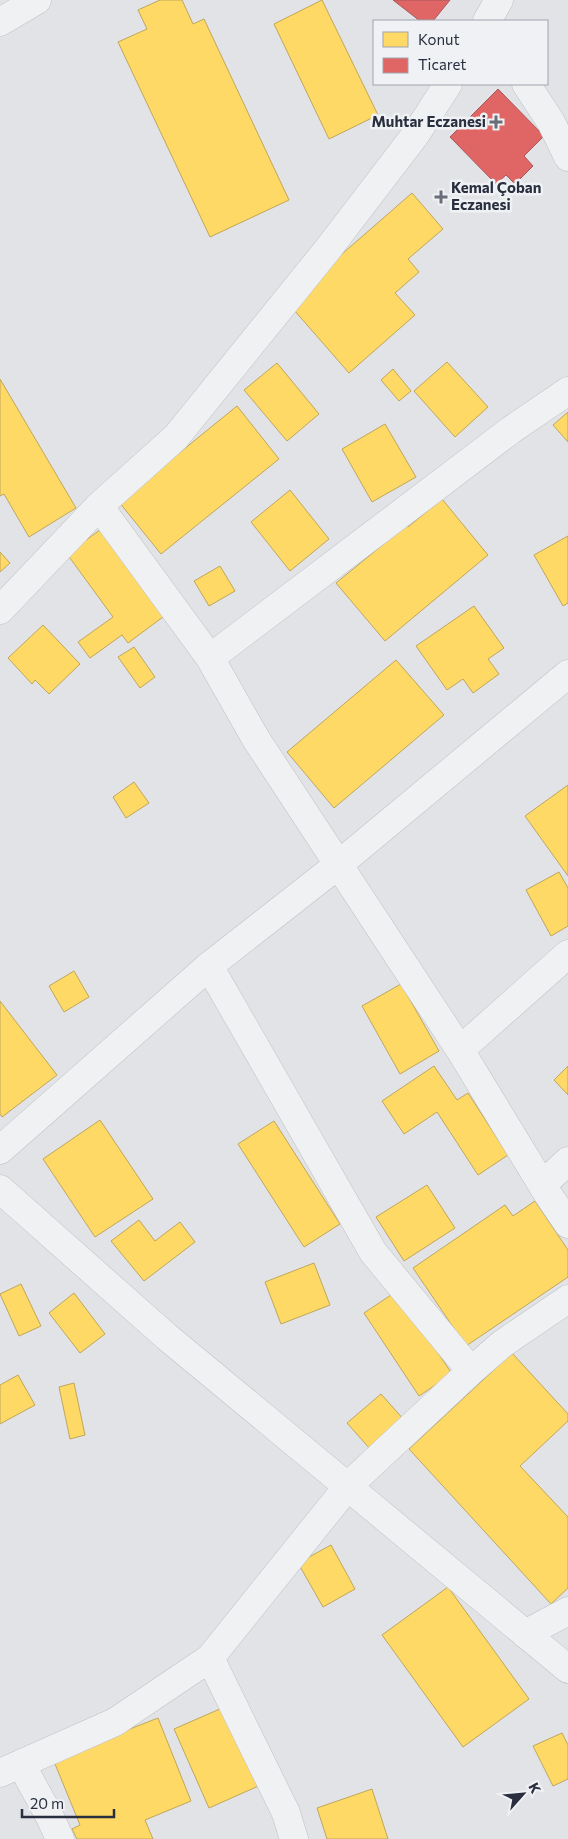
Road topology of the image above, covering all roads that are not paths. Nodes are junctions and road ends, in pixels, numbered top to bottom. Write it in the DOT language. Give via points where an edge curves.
graph roads {
  1 [pos="37,0"];
  2 [pos="500,0"];
  3 [pos="488,20"];
  4 [pos="0,22"];
  5 [pos="447,85"];
  6 [pos="527,85"];
  7 [pos="568,157"];
  8 [pos="568,391"];
  9 [pos="99,506"];
  10 [pos="0,610"];
  11 [pos="210,658"];
  12 [pos="568,674"];
  13 [pos="338,865"];
  14 [pos="568,954"];
  15 [pos="209,966"];
  16 [pos="460,1050"];
  17 [pos="0,1150"];
  18 [pos="568,1161"];
  19 [pos="542,1185"];
  20 [pos="0,1188"];
  21 [pos="568,1224"];
  22 [pos="568,1299"];
  23 [pos="471,1371"];
  24 [pos="348,1486"];
  25 [pos="568,1611"];
  26 [pos="525,1634"];
  27 [pos="210,1658"];
  28 [pos="568,1669"];
  29 [pos="11,1768"];
  30 [pos="60,1839"];
  31 [pos="294,1839"];
  1 -- 4 [label="street"];
  2 -- 3 [label="street"];
  5 -- 9 [label="street" via="416,134 328,249 176,437"];
  6 -- 7 [label="street" via="551,122"];
  8 -- 11 [label="street"];
  9 -- 10 [label="street"];
  9 -- 11 [label="street"];
  11 -- 13 [label="street" via="256,739"];
  12 -- 13 [label="street"];
  13 -- 15 [label="street"];
  13 -- 16 [label="street"];
  14 -- 16 [label="street"];
  15 -- 17 [label="street"];
  15 -- 23 [label="street" via="373,1252"];
  16 -- 19 [label="street"];
  18 -- 19 [label="street"];
  19 -- 21 [label="street"];
  20 -- 24 [label="street" via="167,1337"];
  22 -- 23 [label="street" via="502,1344"];
  23 -- 24 [label="street"];
  24 -- 26 [label="street"];
  24 -- 27 [label="street"];
  25 -- 26 [label="street"];
  26 -- 28 [label="street"];
  27 -- 29 [label="street" via="115,1722"];
  27 -- 31 [label="street" via="286,1813"];
  29 -- 30 [label="street" via="50,1817"];
}
